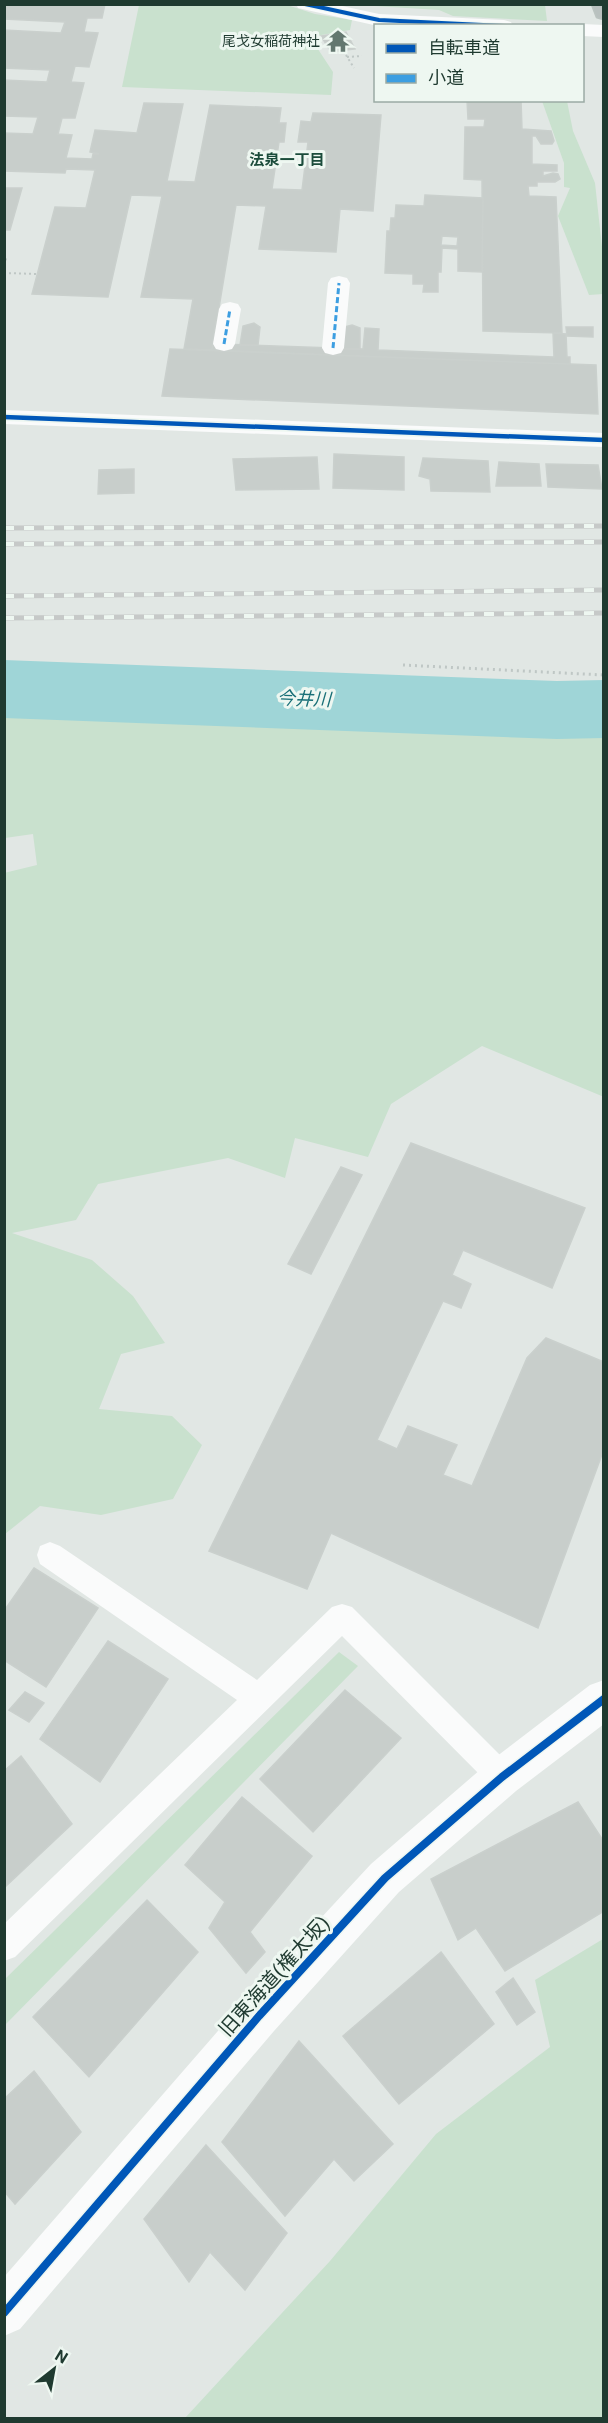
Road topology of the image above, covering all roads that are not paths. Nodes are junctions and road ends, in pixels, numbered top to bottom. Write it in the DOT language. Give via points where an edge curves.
graph roads {
  1 [pos="305,4"];
  2 [pos="601,4"];
  3 [pos="603,13"];
  4 [pos="477,24"];
  5 [pos="584,30"];
  6 [pos="603,31"];
  7 [pos="339,284"];
  8 [pos="230,309"];
  9 [pos="224,344"];
  10 [pos="333,348"];
  11 [pos="4,417"];
  12 [pos="603,440"];
  13 [pos="50,1555"];
  14 [pos="258,1698"];
  15 [pos="603,1699"];
  16 [pos="502,1777"];
  17 [pos="4,1946"];
  18 [pos="4,2313"];
  1 -- 4 [label="street" via="379,20"];
  2 -- 3 [label="highway"];
  5 -- 6 [label="street"];
  7 -- 10 [label="street"];
  8 -- 9 [label="street"];
  11 -- 12 [label="street"];
  13 -- 14 [label="lane"];
  14 -- 16 [label="lane" via="342,1617"];
  14 -- 17 [label="lane"];
  15 -- 16 [label="street, 旧東海道(権太坂)"];
  16 -- 18 [label="street, 旧東海道(権太坂)" via="377,1887 259,2016"];
}
